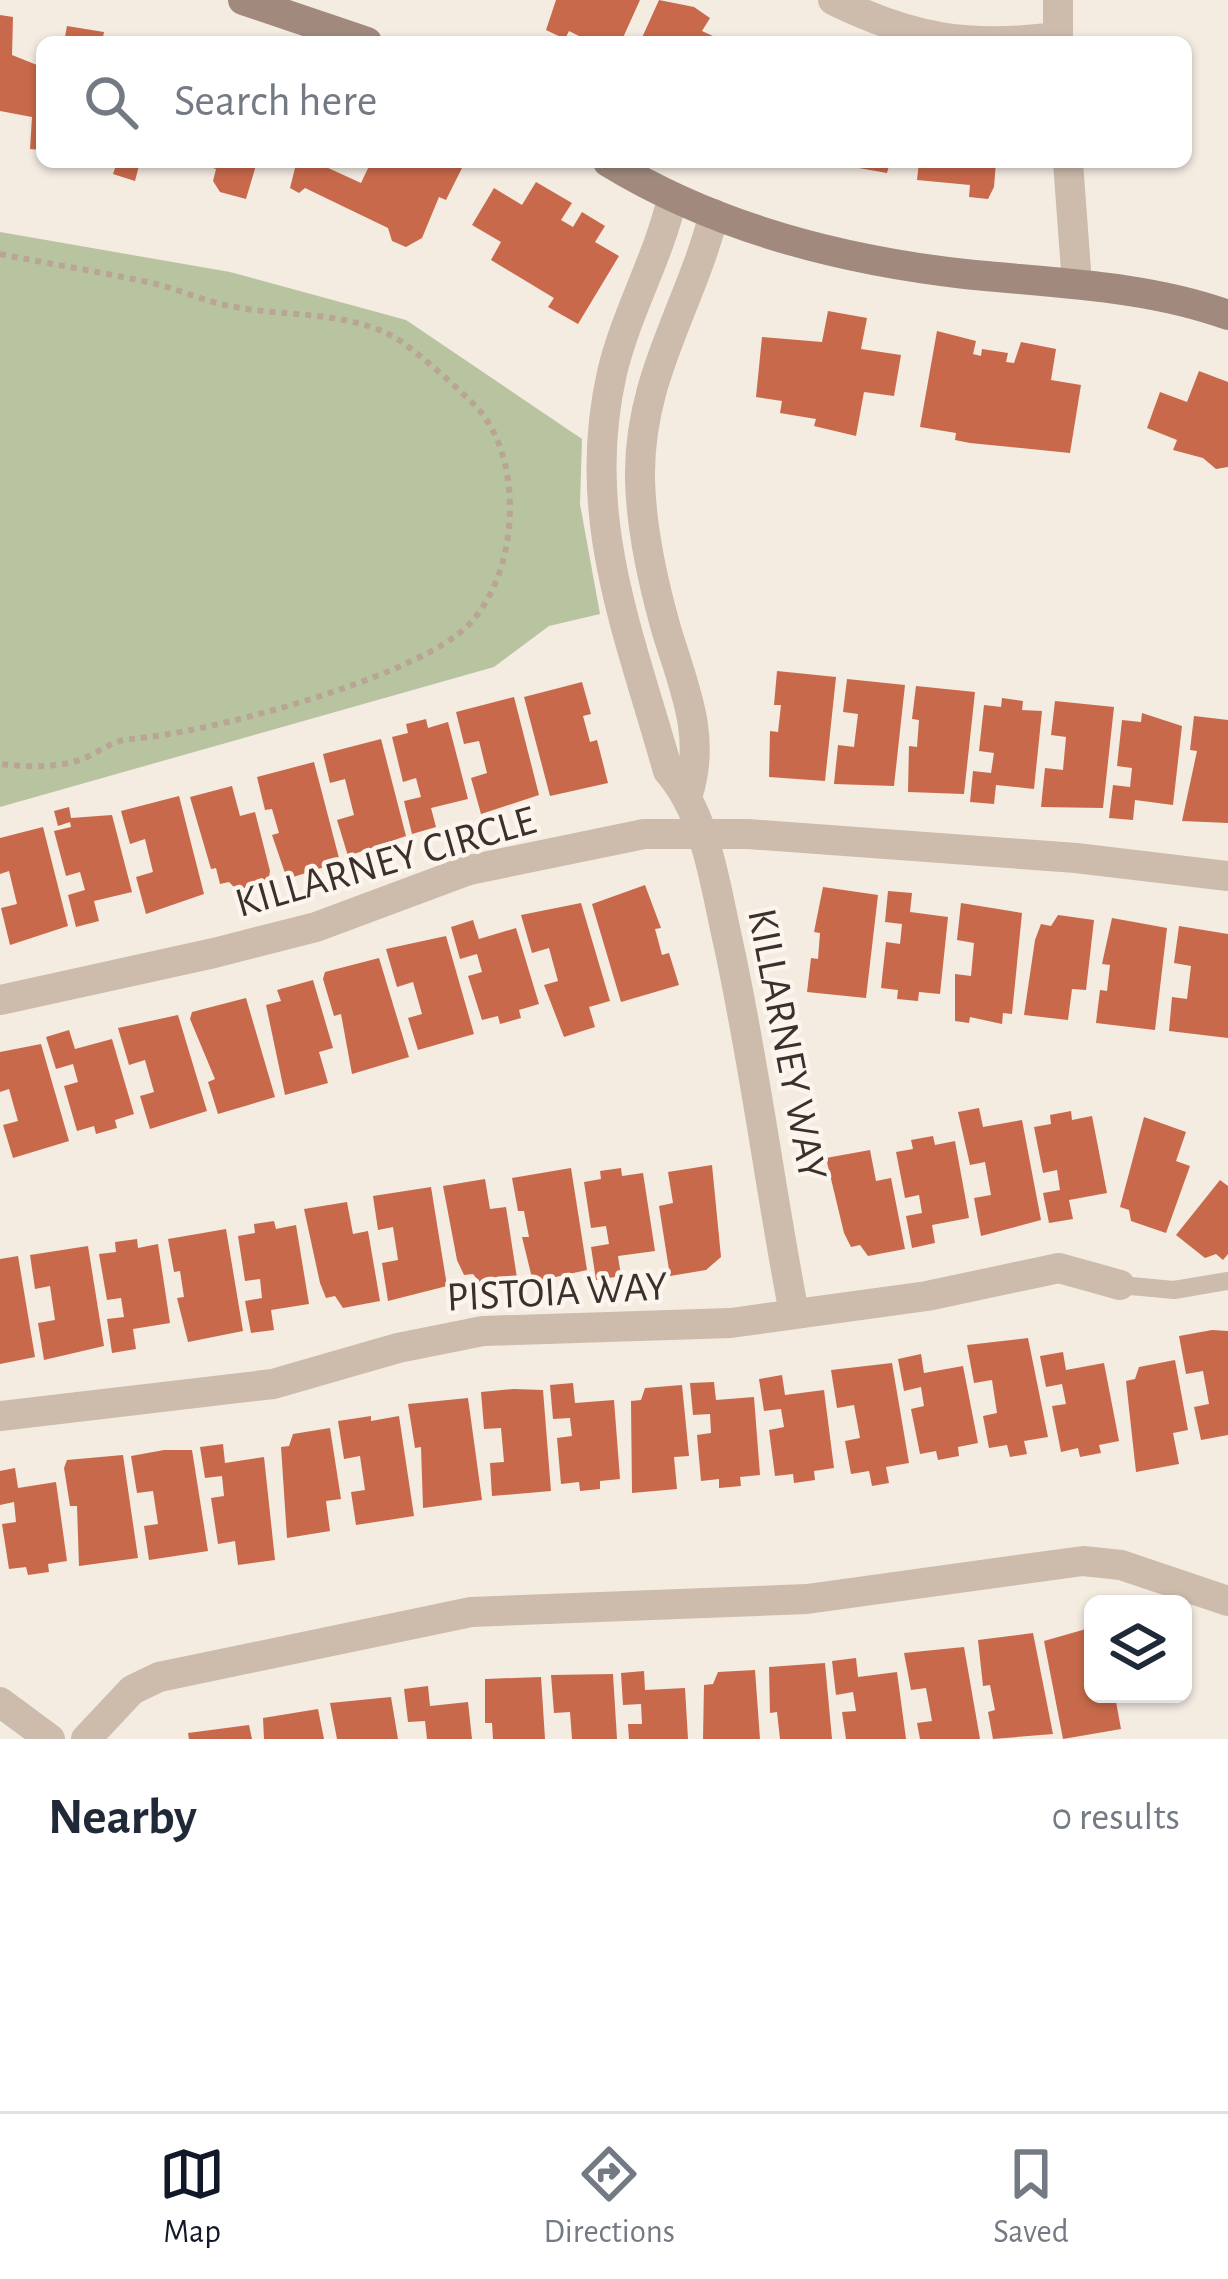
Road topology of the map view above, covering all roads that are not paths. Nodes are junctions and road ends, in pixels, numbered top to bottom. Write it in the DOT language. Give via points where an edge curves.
graph roads {
  1 [pos="243,0"];
  2 [pos="832,0"];
  3 [pos="1058,0"];
  4 [pos="349,36"];
  5 [pos="925,36"];
  6 [pos="1057,36"];
  7 [pos="618,168"];
  8 [pos="1068,168"];
  9 [pos="672,199"];
  10 [pos="714,214"];
  11 [pos="1077,284"];
  12 [pos="1228,315"];
  13 [pos="688,794"];
  14 [pos="700,834"];
  15 [pos="1228,876"];
  16 [pos="0,1000"];
  17 [pos="1228,1281"];
  18 [pos="1120,1285"];
  19 [pos="794,1313"];
  20 [pos="0,1416"];
  21 [pos="1228,1601"];
  22 [pos="0,1702"];
  23 [pos="50,1739"];
  24 [pos="86,1739"];
  1 -- 4 [label="street"];
  2 -- 5 [label="street"];
  3 -- 6 [label="street"];
  7 -- 9 [label="street"];
  8 -- 11 [label="street"];
  9 -- 10 [label="street"];
  9 -- 13 [label="street, KILLARNEY WAY" via="612,372 598,489 608,561 668,771"];
  10 -- 11 [label="street" via="908,266"];
  10 -- 13 [label="street, KILLARNEY WAY" via="655,367 640,454 652,570 699,741"];
  11 -- 12 [label="street"];
  13 -- 14 [label="street, KILLARNEY WAY"];
  14 -- 15 [label="street, KILLARNEY CIRCLE"];
  14 -- 16 [label="street, KILLARNEY CIRCLE" via="644,834 469,871 316,927"];
  14 -- 19 [label="street, KILLARNEY WAY" via="760,1087"];
  17 -- 18 [label="lane" via="1152,1291"];
  18 -- 19 [label="street, PISTOIA WAY" via="1059,1268"];
  19 -- 20 [label="street, PISTOIA WAY" via="730,1323 483,1331 273,1384"];
  21 -- 24 [label="street" via="1121,1565 1083,1561 807,1599 471,1612 159,1676 132,1690"];
  22 -- 23 [label="street"];
}
